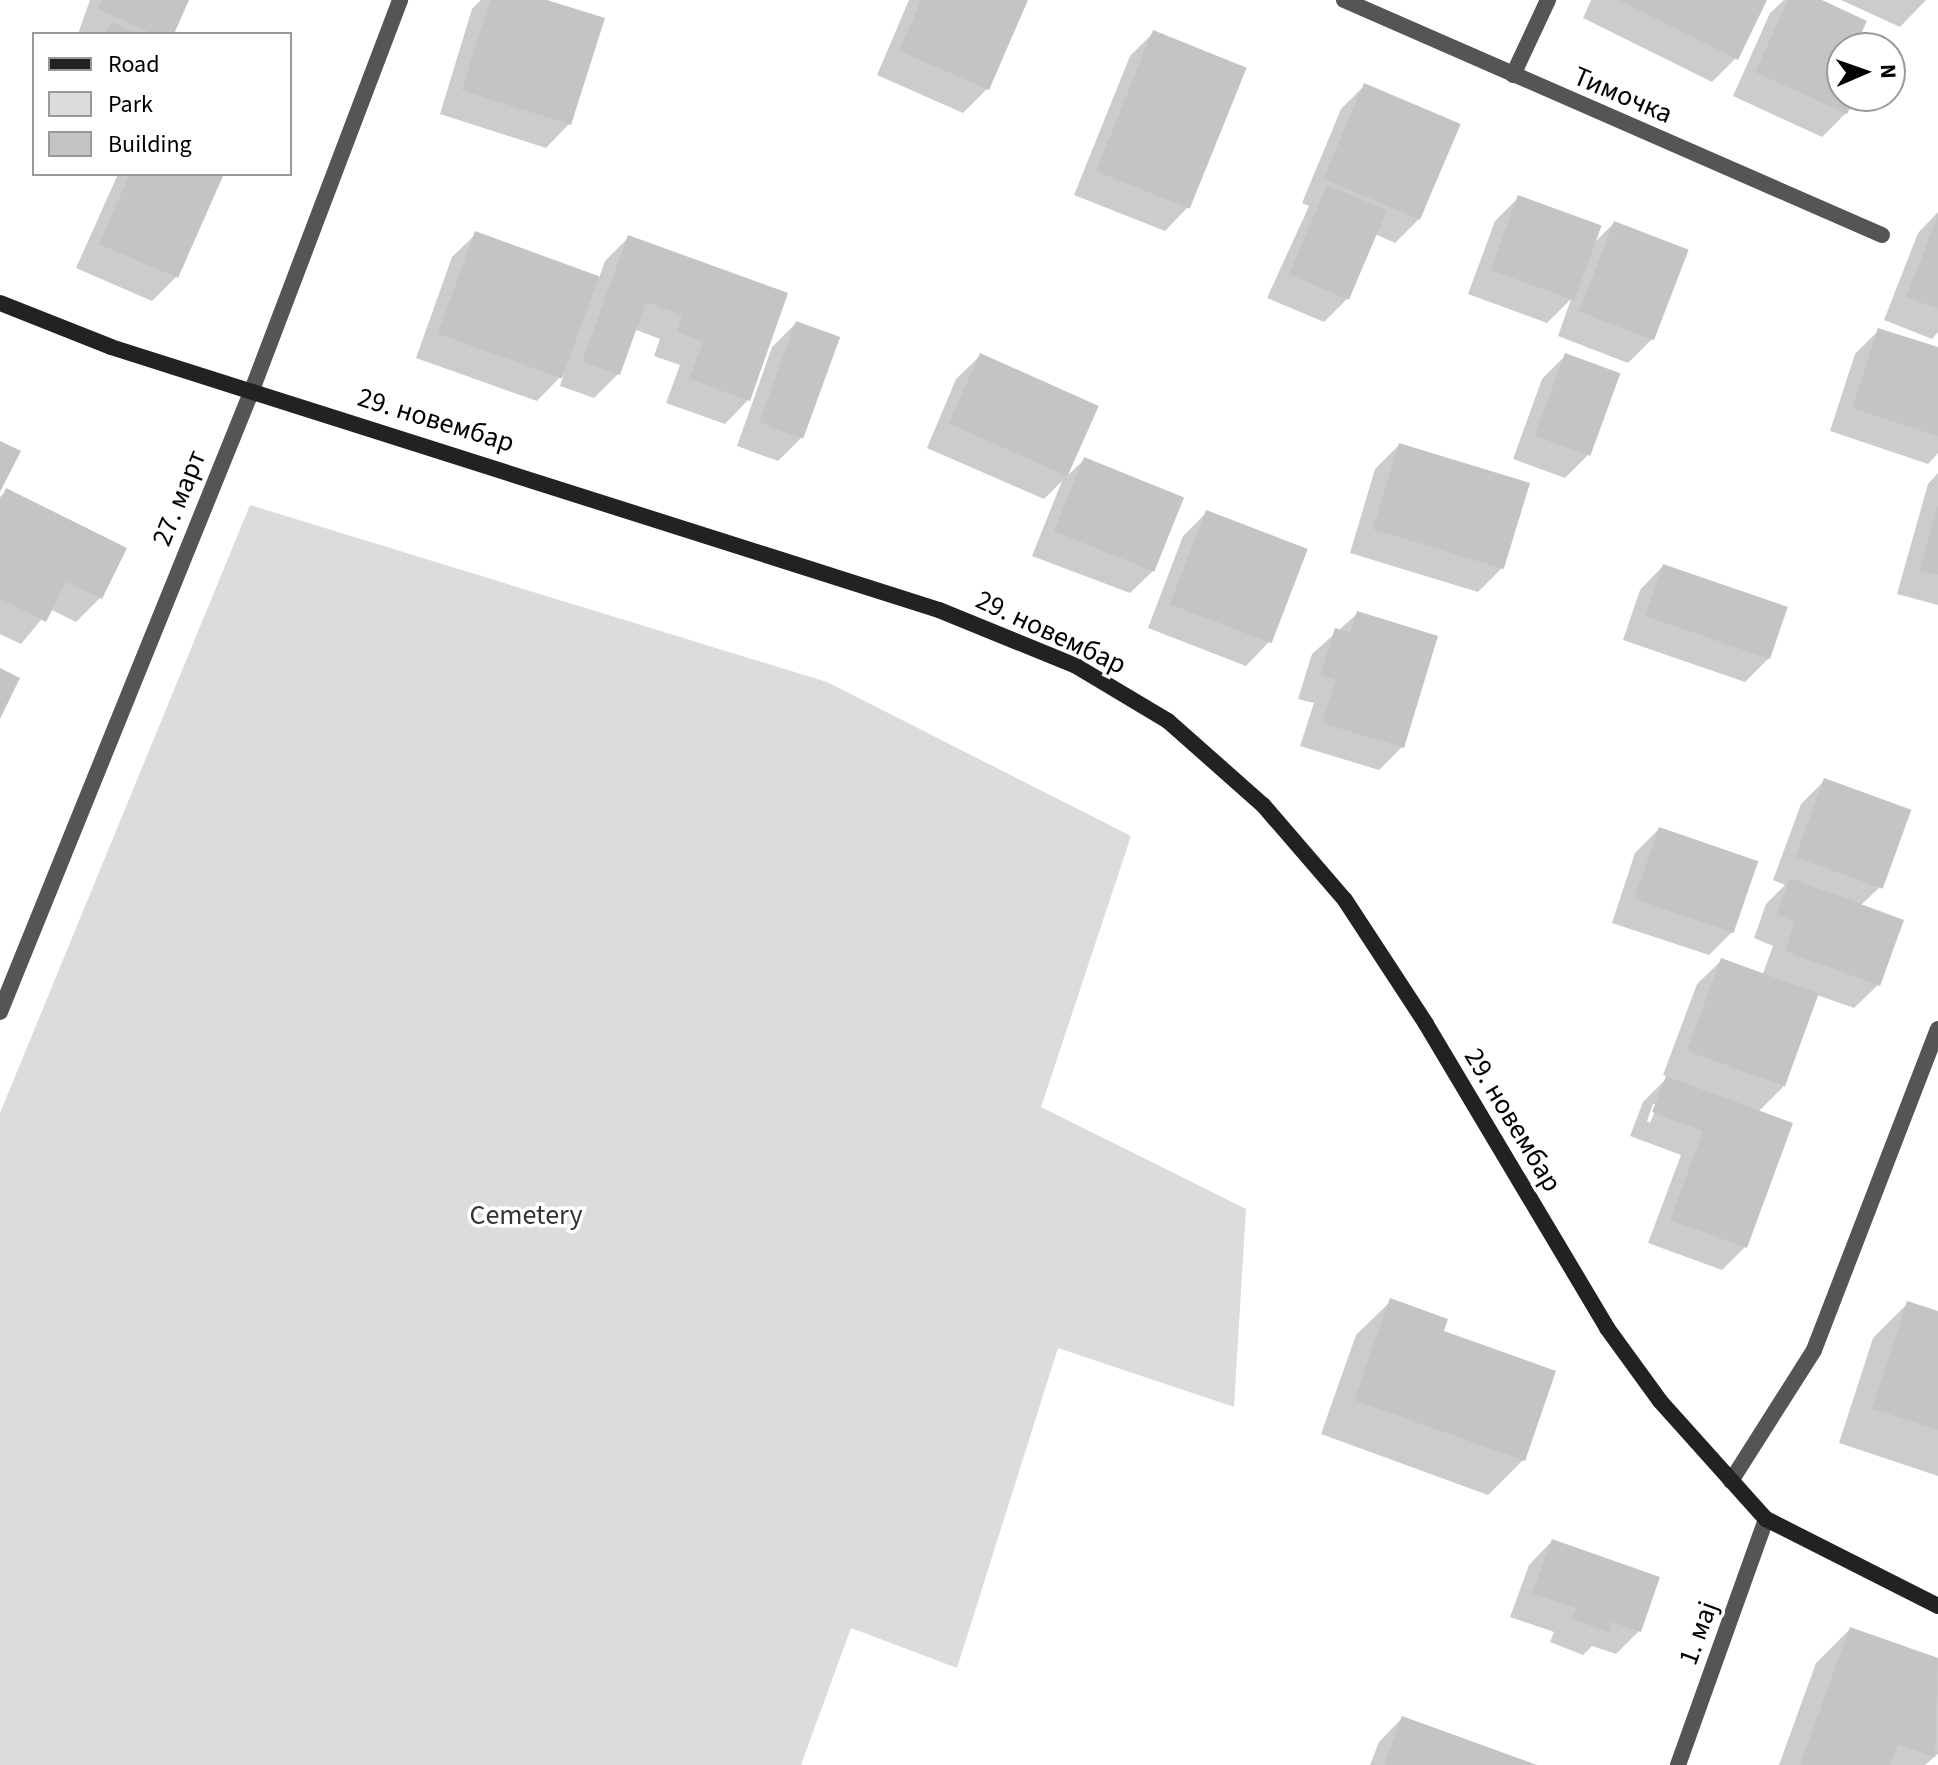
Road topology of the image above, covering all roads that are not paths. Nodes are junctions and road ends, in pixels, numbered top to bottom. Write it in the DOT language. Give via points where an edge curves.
graph roads {
  1 [pos="400,0"];
  2 [pos="1344,0"];
  3 [pos="1548,0"];
  4 [pos="1513,75"];
  5 [pos="1882,235"];
  6 [pos="0,303"];
  7 [pos="252,390"];
  8 [pos="0,1012"];
  9 [pos="1938,1029"];
  10 [pos="1731,1481"];
  11 [pos="1766,1519"];
  12 [pos="1938,1606"];
  13 [pos="1678,1765"];
  1 -- 7 [label="street, 27. март"];
  2 -- 4 [label="street, Тимочка"];
  3 -- 4 [label="street"];
  4 -- 5 [label="street, Тимочка"];
  6 -- 7 [label="main road, 29. новембар" via="111,347"];
  7 -- 8 [label="street, 27. март"];
  7 -- 10 [label="main road, 29. новембар" via="939,610 1076,666 1168,721 1263,805 1345,900 1426,1024 1607,1328 1660,1401"];
  9 -- 10 [label="street" via="1814,1350"];
  10 -- 11 [label="main road, 29. новембар"];
  11 -- 12 [label="main road"];
  11 -- 13 [label="street, 1. мај"];
}
